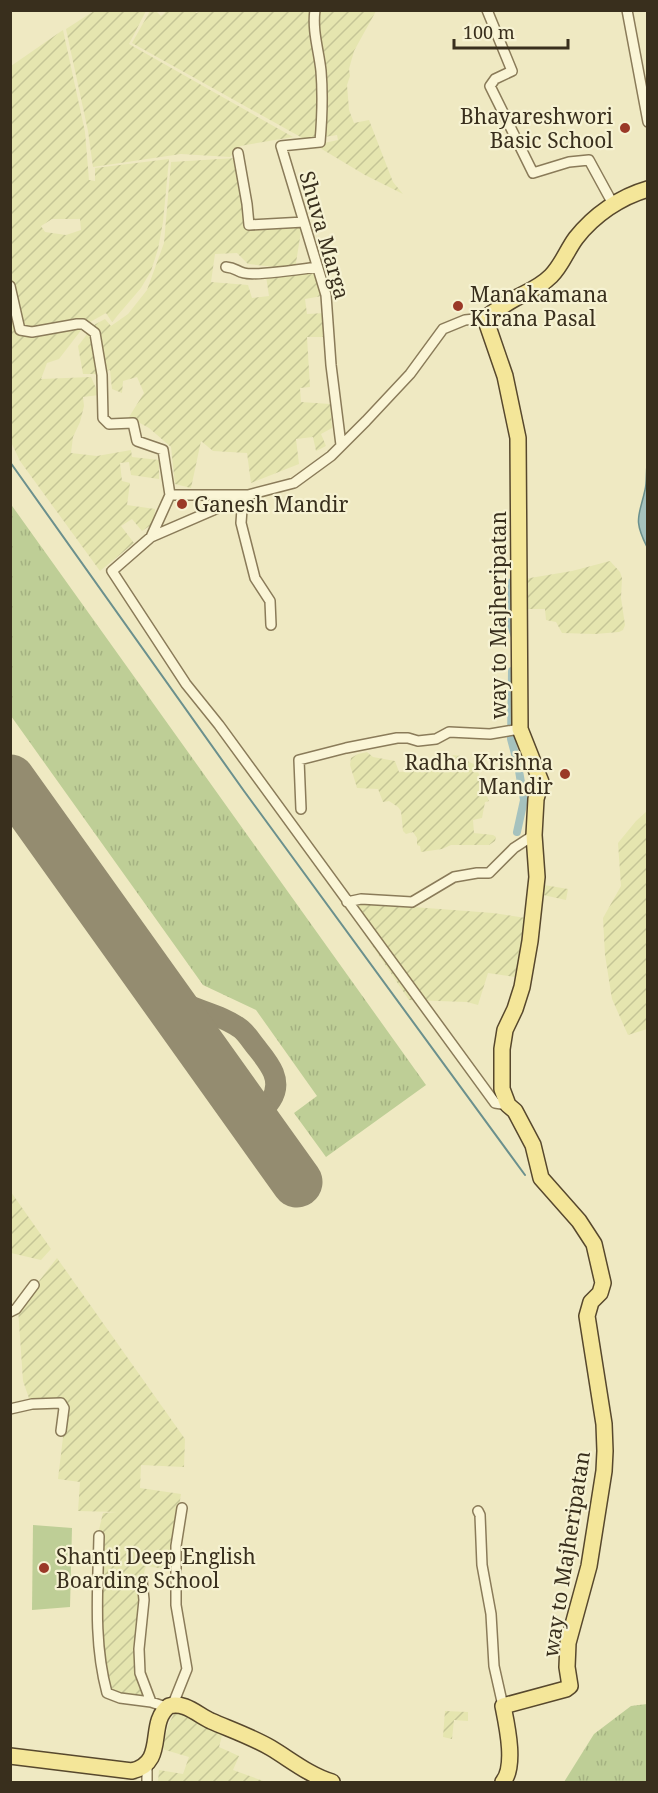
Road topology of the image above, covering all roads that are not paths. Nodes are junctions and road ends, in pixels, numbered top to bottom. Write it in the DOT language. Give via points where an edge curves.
graph roads {
  1 [pos="315,10"];
  2 [pos="488,10"];
  3 [pos="627,10"];
  4 [pos="648,122"];
  5 [pos="238,153"];
  6 [pos="648,189"];
  7 [pos="613,204"];
  8 [pos="304,222"];
  9 [pos="226,267"];
  10 [pos="317,267"];
  11 [pos="10,286"];
  12 [pos="485,318"];
  13 [pos="341,445"];
  14 [pos="170,495"];
  15 [pos="248,495"];
  16 [pos="151,537"];
  17 [pos="271,625"];
  18 [pos="520,729"];
  19 [pos="301,809"];
  20 [pos="534,835"];
  21 [pos="347,902"];
  22 [pos="508,1105"];
  23 [pos="33,1285"];
  24 [pos="10,1312"];
  25 [pos="10,1409"];
  26 [pos="61,1431"];
  27 [pos="182,1508"];
  28 [pos="477,1510"];
  29 [pos="99,1536"];
  30 [pos="142,1580"];
  31 [pos="151,1702"];
  32 [pos="170,1706"];
  33 [pos="503,1706"];
  34 [pos="10,1756"];
  35 [pos="147,1765"];
  36 [pos="147,1782"];
  37 [pos="332,1782"];
  38 [pos="502,1782"];
  1 -- 8 [label="street, Shuva Marga" via="321,71 320,142 281,146"];
  2 -- 7 [label="street" via="512,71 490,86 534,173 589,160"];
  3 -- 4 [label="street"];
  5 -- 8 [label="street" via="249,225"];
  6 -- 7 [label="main road"];
  7 -- 12 [label="main road" via="575,239 552,276 536,290"];
  8 -- 10 [label="street, Shuva Marga"];
  9 -- 10 [label="street" via="244,273"];
  10 -- 13 [label="street, Shuva Marga" via="326,295"];
  11 -- 14 [label="street" via="20,330 32,332 83,324 95,333 102,375 103,418 109,424 133,423 137,441 163,450"];
  12 -- 13 [label="street" via="465,320 443,329 410,374"];
  12 -- 18 [label="main road, way to Majheripatan" via="505,376 518,438"];
  13 -- 15 [label="street" via="294,483"];
  14 -- 15 [label="street"];
  14 -- 16 [label="street"];
  15 -- 16 [label="street"];
  15 -- 17 [label="street" via="241,523 255,578 270,601"];
  16 -- 21 [label="street" via="113,573 186,684"];
  18 -- 19 [label="street" via="490,734 449,732 436,739 418,741 397,738 299,760"];
  18 -- 20 [label="main road, way to Majheripatan" via="541,782"];
  20 -- 21 [label="street" via="489,873 454,878 412,902 361,898"];
  20 -- 22 [label="main road, way to Majheripatan" via="537,877 530,941 522,987 502,1049 502,1089"];
  21 -- 22 [label="street" via="495,1103"];
  22 -- 33 [label="main road, way to Majheripatan" via="533,1145 541,1178 594,1244 603,1283 587,1316 605,1451 589,1566 568,1643 570,1686"];
  23 -- 24 [label="street"];
  25 -- 26 [label="street" via="61,1403"];
  27 -- 32 [label="street" via="176,1546 176,1605 187,1669"];
  28 -- 33 [label="street" via="494,1666"];
  29 -- 31 [label="street" via="97,1634 107,1693"];
  30 -- 31 [label="street" via="140,1673"];
  31 -- 32 [label="street"];
  32 -- 35 [label="main road" via="160,1716"];
  32 -- 37 [label="main road" via="185,1707 239,1731"];
  33 -- 38 [label="main road" via="509,1770"];
  34 -- 35 [label="main road" via="132,1771"];
  35 -- 36 [label="street"];
}
